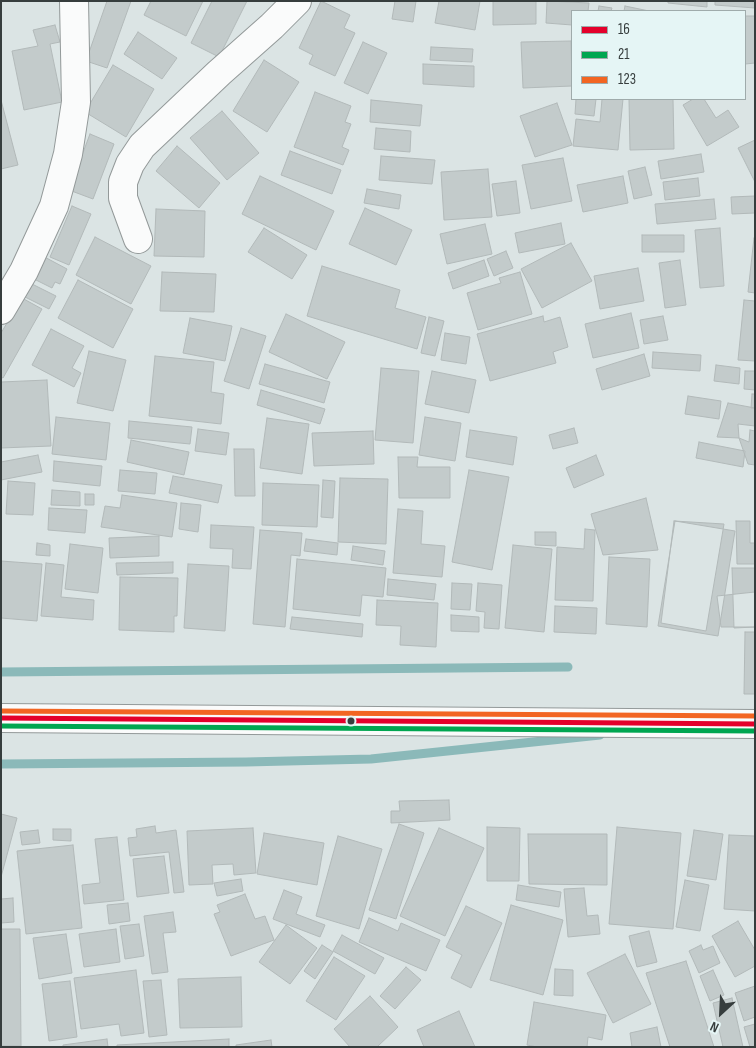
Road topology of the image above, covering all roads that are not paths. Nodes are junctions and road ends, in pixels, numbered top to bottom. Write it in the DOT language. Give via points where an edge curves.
graph roads {
  1 [pos="74,1"];
  2 [pos="297,1"];
  3 [pos="138,239"];
  4 [pos="1,310"];
  5 [pos="1,718"];
  6 [pos="755,724"];
  1 -- 4 [label="main road" via="76,102 68,154 54,206 24,271"];
  2 -- 3 [label="main road" via="142,146 123,182 123,198"];
  5 -- 6 [label="main road"];
}
